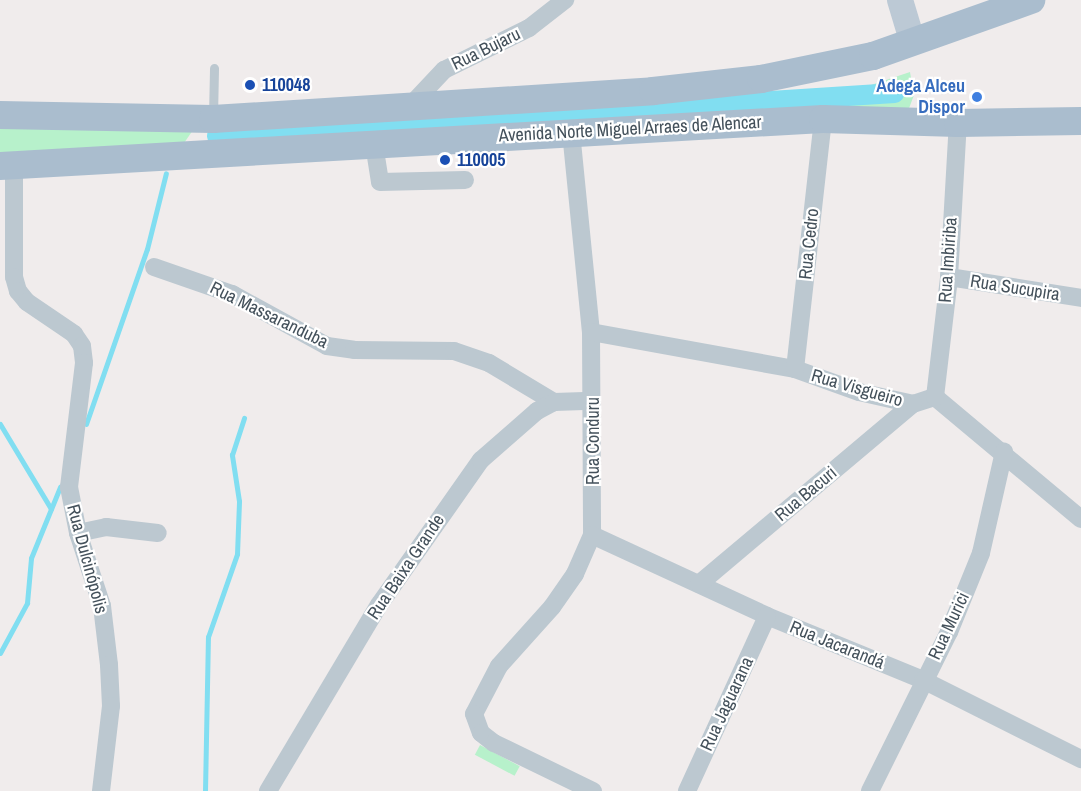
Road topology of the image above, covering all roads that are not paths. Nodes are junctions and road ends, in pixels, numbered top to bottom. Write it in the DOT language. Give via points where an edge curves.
graph roads {
  1 [pos="565,0"];
  2 [pos="900,0"];
  3 [pos="1031,0"];
  4 [pos="912,40"];
  5 [pos="214,68"];
  6 [pos="412,104"];
  7 [pos="0,115"];
  8 [pos="213,119"];
  9 [pos="823,119"];
  10 [pos="1081,121"];
  11 [pos="957,123"];
  12 [pos="571,132"];
  13 [pos="374,144"];
  14 [pos="7,166"];
  15 [pos="465,180"];
  16 [pos="154,267"];
  17 [pos="949,277"];
  18 [pos="1081,298"];
  19 [pos="591,332"];
  20 [pos="795,369"];
  21 [pos="934,397"];
  22 [pos="592,401"];
  23 [pos="554,402"];
  24 [pos="913,404"];
  25 [pos="1004,452"];
  26 [pos="1081,519"];
  27 [pos="158,532"];
  28 [pos="78,533"];
  29 [pos="592,534"];
  30 [pos="699,584"];
  31 [pos="767,616"];
  32 [pos="923,680"];
  33 [pos="1081,759"];
  34 [pos="101,791"];
  35 [pos="268,791"];
  36 [pos="593,791"];
  37 [pos="687,791"];
  38 [pos="870,791"];
  1 -- 6 [label="street, Rua Bujaru" via="529,28 444,70"];
  2 -- 4 [label="main road"];
  3 -- 4 [label="main road, Avenida Norte Miguel Arraes de Alencar"];
  4 -- 6 [label="main road, Avenida Norte Miguel Arraes de Alencar" via="873,56 761,79 653,91"];
  5 -- 8 [label="lane"];
  6 -- 8 [label="main road, Avenida Norte Miguel Arraes de Alencar"];
  7 -- 8 [label="main road, Avenida Norte Miguel Arraes de Alencar"];
  9 -- 11 [label="main road, Avenida Norte Miguel Arraes de Alencar"];
  9 -- 12 [label="main road, Avenida Norte Miguel Arraes de Alencar"];
  9 -- 20 [label="street, Rua Cedro"];
  10 -- 11 [label="main road, Avenida Norte Miguel Arraes de Alencar"];
  11 -- 17 [label="street, Rua Imbiriba"];
  12 -- 13 [label="main road, Avenida Norte Miguel Arraes de Alencar"];
  12 -- 19 [label="street, Rua Conduru"];
  13 -- 14 [label="main road, Avenida Norte Miguel Arraes de Alencar"];
  13 -- 15 [label="street" via="380,182"];
  14 -- 28 [label="street, Rua Dulcinópolis" via="18,291 27,302 74,334 82,346 84,363 69,487"];
  16 -- 23 [label="street, Rua Massaranduba" via="232,294 327,346 454,351 489,363"];
  17 -- 18 [label="street, Rua Sucupira"];
  17 -- 21 [label="street, Rua Imbiriba"];
  19 -- 20 [label="street, Rua Visgueiro"];
  19 -- 22 [label="street, Rua Conduru"];
  20 -- 24 [label="street, Rua Visgueiro" via="859,392"];
  21 -- 24 [label="street, Rua Visgueiro"];
  21 -- 25 [label="street"];
  22 -- 23 [label="street"];
  22 -- 29 [label="street, Rua Conduru"];
  23 -- 35 [label="street, Rua Baixa Grande" via="500,441 467,478 379,605"];
  24 -- 30 [label="street, Rua Bacuri"];
  25 -- 26 [label="street"];
  25 -- 32 [label="street, Rua Murici" via="981,553 949,632"];
  27 -- 28 [label="street" via="106,527"];
  28 -- 34 [label="street, Rua Dulcinópolis" via="102,606 109,665 111,706"];
  29 -- 30 [label="street, Rua Jacarandá"];
  29 -- 36 [label="street, Rua Conduru" via="575,574 552,607 499,666 474,714 481,733 494,743"];
  30 -- 31 [label="street, Rua Jacarandá"];
  31 -- 32 [label="street, Rua Jacarandá"];
  31 -- 37 [label="street, Rua Jaguarana"];
  32 -- 33 [label="street, Rua Jacarandá"];
  32 -- 38 [label="street, Rua Murici"];
}
